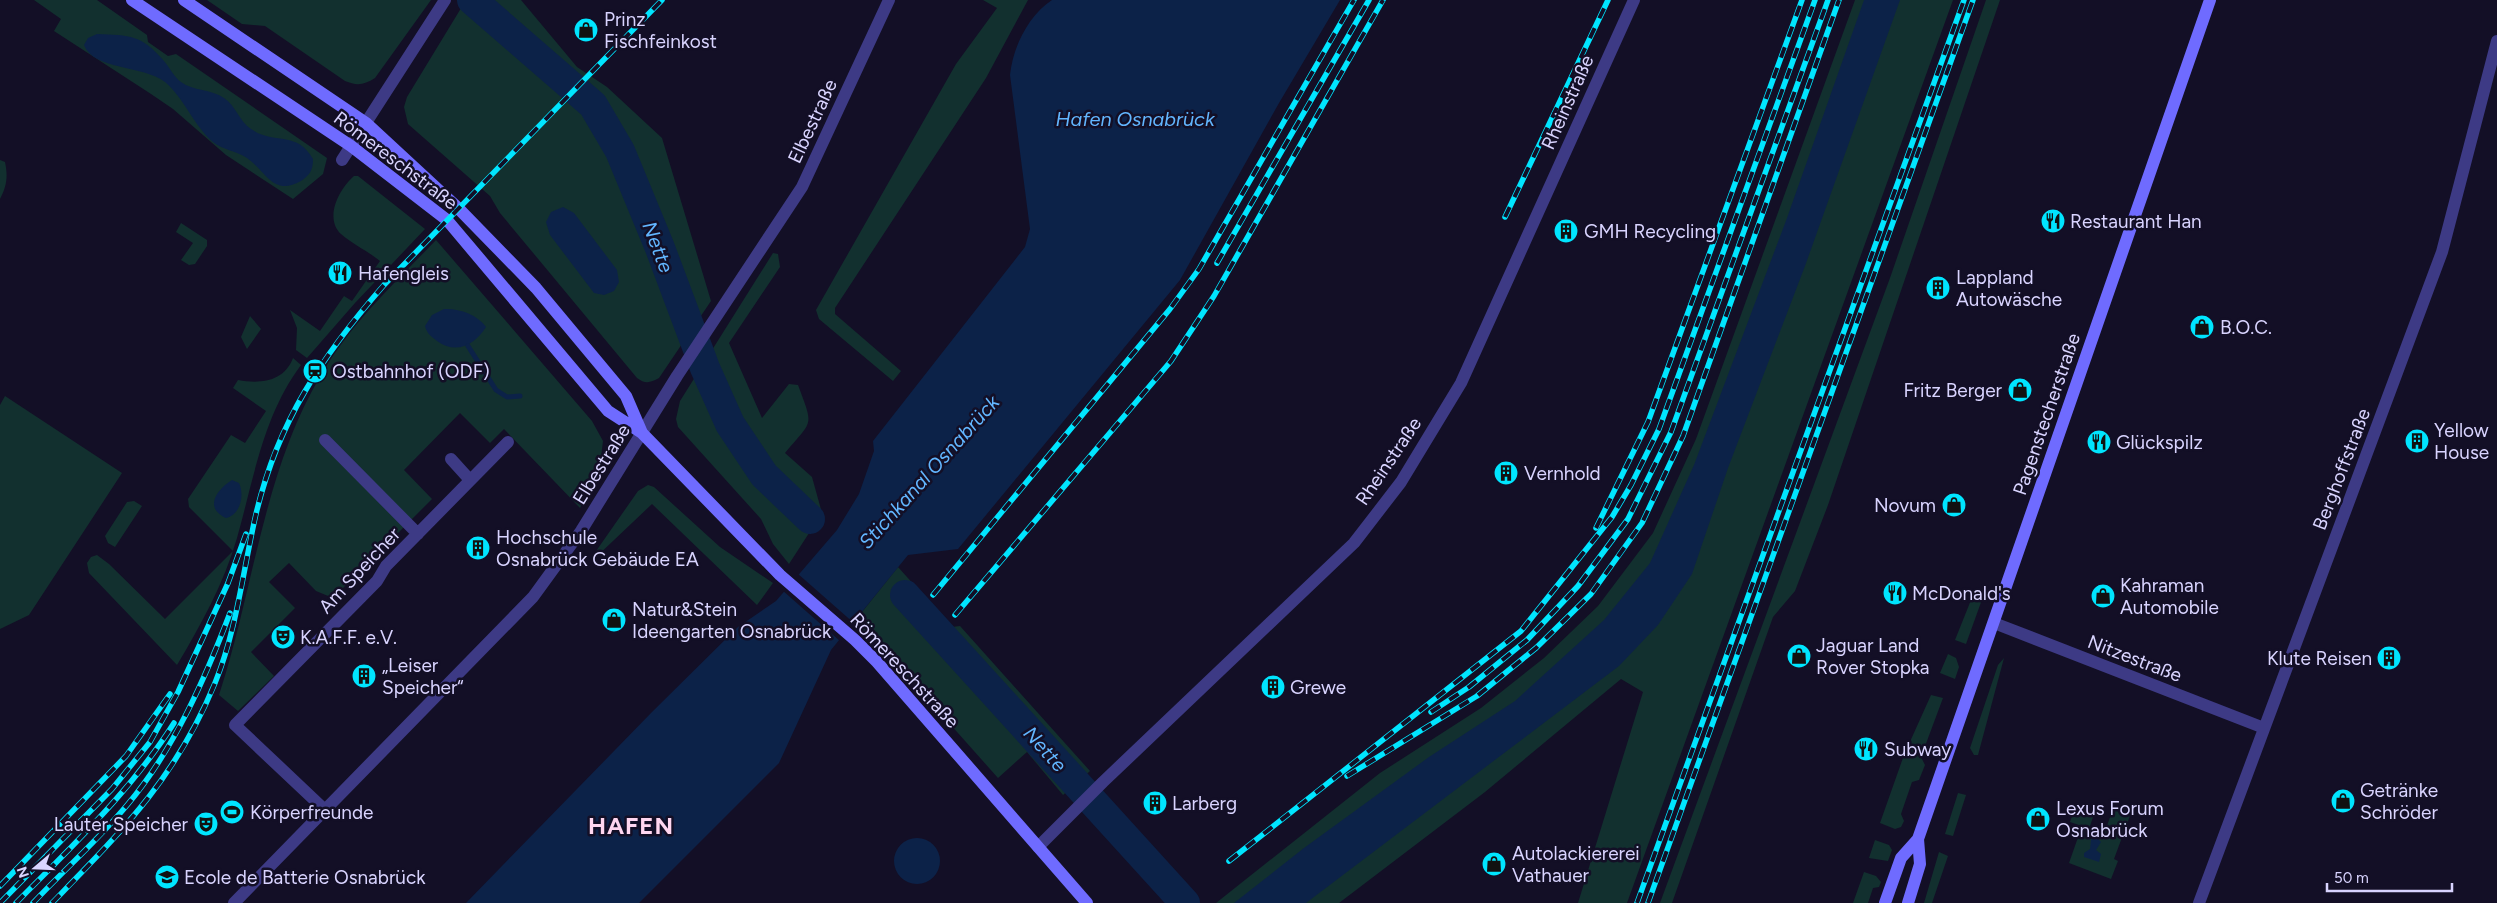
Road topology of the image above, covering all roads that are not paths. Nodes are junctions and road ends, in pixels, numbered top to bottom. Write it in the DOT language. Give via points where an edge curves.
graph roads {
  1 [pos="132,0"];
  2 [pos="184,0"];
  3 [pos="445,0"];
  4 [pos="889,0"];
  5 [pos="1634,0"];
  6 [pos="2210,0"];
  7 [pos="2497,41"];
  8 [pos="366,123"];
  9 [pos="351,146"];
  10 [pos="342,160"];
  11 [pos="642,433"];
  12 [pos="325,440"];
  13 [pos="508,442"];
  14 [pos="451,459"];
  15 [pos="470,480"];
  16 [pos="418,534"];
  17 [pos="1994,623"];
  18 [pos="2264,728"];
  19 [pos="325,810"];
  20 [pos="1918,839"];
  21 [pos="1038,847"];
  22 [pos="234,903"];
  23 [pos="1087,903"];
  24 [pos="1886,903"];
  25 [pos="1908,903"];
  26 [pos="2199,903"];
  1 -- 9 [label="main road, Römereschstraße"];
  2 -- 8 [label="main road, Römereschstraße"];
  3 -- 8 [label="street"];
  4 -- 11 [label="street, Elbestraße" via="802,187"];
  5 -- 21 [label="street, Rheinstraße" via="1461,383 1401,482 1354,543"];
  6 -- 17 [label="main road, Pagenstecherstraße"];
  7 -- 18 [label="street, Berghoffstraße" via="2442,252"];
  8 -- 9 [label="street"];
  8 -- 11 [label="main road, Römereschstraße" via="459,209 536,288 626,396"];
  9 -- 10 [label="street"];
  9 -- 11 [label="main road, Römereschstraße" via="447,220 608,412"];
  11 -- 19 [label="street, Elbestraße" via="581,531 533,597"];
  11 -- 21 [label="main road, Römereschstraße" via="780,574 877,662"];
  12 -- 16 [label="street"];
  13 -- 15 [label="street, Am Speicher"];
  14 -- 15 [label="street"];
  15 -- 16 [label="street, Am Speicher"];
  16 -- 19 [label="street, Am Speicher" via="386,566 377,581 235,725"];
  17 -- 18 [label="street, Nitzestraße"];
  17 -- 20 [label="main road, Pagenstecherstraße"];
  18 -- 26 [label="street, Berghoffstraße"];
  19 -- 22 [label="street, Elbestraße"];
  20 -- 24 [label="main road, Pagenstecherstraße" via="1901,858"];
  20 -- 25 [label="main road, Pagenstecherstraße" via="1920,864"];
  21 -- 23 [label="main road, Römereschstraße"];
}
